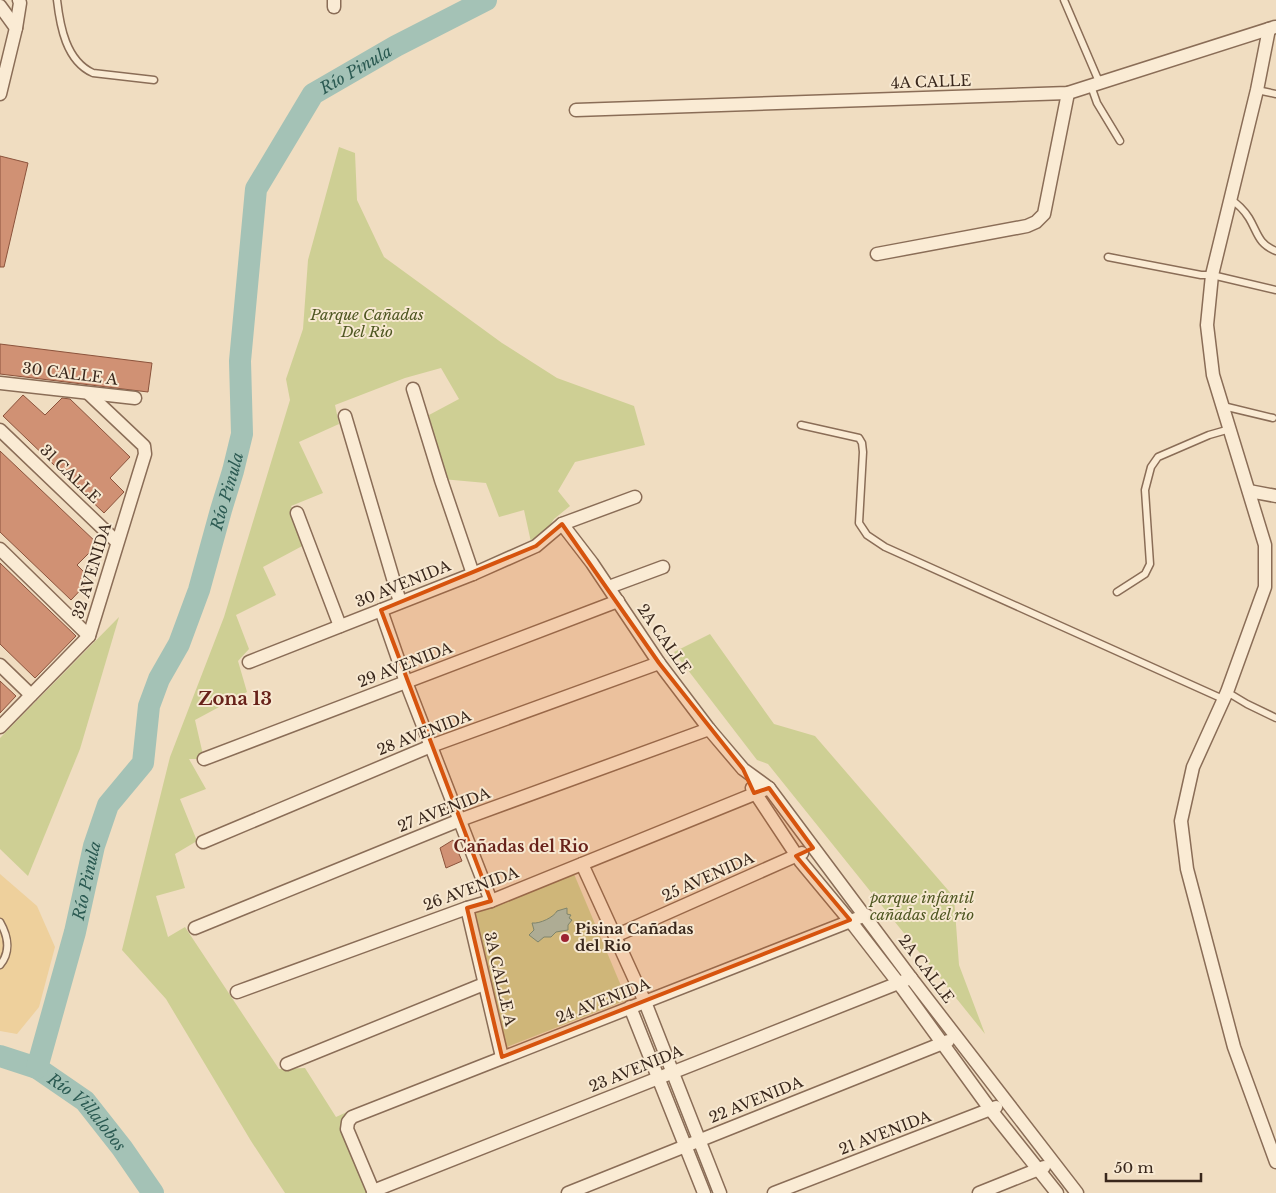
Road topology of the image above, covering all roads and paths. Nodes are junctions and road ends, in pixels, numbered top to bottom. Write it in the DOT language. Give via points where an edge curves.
graph roads {
  1 [pos="19,0"];
  2 [pos="56,0"];
  3 [pos="1064,0"];
  4 [pos="0,6"];
  5 [pos="16,28"];
  6 [pos="1272,28"];
  7 [pos="154,80"];
  8 [pos="1096,84"];
  9 [pos="1257,90"];
  10 [pos="1068,93"];
  11 [pos="0,94"];
  12 [pos="1276,94"];
  13 [pos="576,110"];
  14 [pos="1120,141"];
  15 [pos="1230,199"];
  16 [pos="1276,251"];
  17 [pos="877,254"];
  18 [pos="1108,257"];
  19 [pos="1212,275"];
  20 [pos="1276,290"];
  21 [pos="0,382"];
  22 [pos="413,389"];
  23 [pos="88,394"];
  24 [pos="136,398"];
  25 [pos="1221,405"];
  26 [pos="345,416"];
  27 [pos="1274,418"];
  28 [pos="801,425"];
  29 [pos="1230,429"];
  30 [pos="0,430"];
  31 [pos="1249,491"];
  32 [pos="1276,496"];
  33 [pos="635,497"];
  34 [pos="297,513"];
  35 [pos="562,524"];
  36 [pos="117,542"];
  37 [pos="0,549"];
  38 [pos="663,567"];
  39 [pos="473,574"];
  40 [pos="609,587"];
  41 [pos="1116,592"];
  42 [pos="618,601"];
  43 [pos="400,602"];
  44 [pos="381,610"];
  45 [pos="340,626"];
  46 [pos="89,636"];
  47 [pos="249,662"];
  48 [pos="659,663"];
  49 [pos="0,665"];
  50 [pos="406,682"];
  51 [pos="31,695"];
  52 [pos="1225,696"];
  53 [pos="1276,718"];
  54 [pos="0,727"];
  55 [pos="709,729"];
  56 [pos="431,746"];
  57 [pos="204,759"];
  58 [pos="743,770"];
  59 [pos="769,788"];
  60 [pos="754,793"];
  61 [pos="460,820"];
  62 [pos="203,842"];
  63 [pos="814,848"];
  64 [pos="796,856"];
  65 [pos="582,864"];
  66 [pos="491,901"];
  67 [pos="467,908"];
  68 [pos="866,915"];
  69 [pos="850,920"];
  70 [pos="0,922"];
  71 [pos="195,928"];
  72 [pos="615,936"];
  73 [pos="0,965"];
  74 [pos="911,978"];
  75 [pos="484,984"];
  76 [pos="898,984"];
  77 [pos="237,992"];
  78 [pos="645,1002"];
  79 [pos="630,1008"];
  80 [pos="957,1037"];
  81 [pos="942,1044"];
  82 [pos="502,1058"];
  83 [pos="288,1064"];
  84 [pos="672,1072"];
  85 [pos="658,1078"];
  86 [pos="1008,1102"];
  87 [pos="990,1109"];
  88 [pos="699,1140"];
  89 [pos="685,1146"];
  90 [pos="1053,1162"];
  91 [pos="1276,1162"];
  92 [pos="1039,1170"];
  93 [pos="373,1192"];
  94 [pos="568,1193"];
  95 [pos="704,1193"];
  96 [pos="720,1193"];
  97 [pos="774,1193"];
  98 [pos="979,1193"];
  99 [pos="1057,1193"];
  100 [pos="1077,1193"];
  1 -- 5 [label="street"];
  2 -- 7 [label="lane" via="67,45 78,64 93,73"];
  3 -- 8 [label="lane" via="1097,77"];
  4 -- 5 [label="street"];
  5 -- 11 [label="street"];
  6 -- 8 [label="street, 4A CALLE"];
  6 -- 9 [label="street"];
  8 -- 10 [label="street, 4A CALLE"];
  8 -- 14 [label="lane" via="1096,103"];
  9 -- 12 [label="lane"];
  9 -- 15 [label="street"];
  10 -- 13 [label="street, 4A CALLE"];
  10 -- 17 [label="street" via="1044,214 1036,222"];
  15 -- 16 [label="lane" via="1240,205 1260,240"];
  15 -- 19 [label="street"];
  18 -- 19 [label="lane"];
  19 -- 20 [label="lane"];
  19 -- 25 [label="street" via="1207,325 1213,375"];
  21 -- 23 [label="street, 30 CALLE A"];
  22 -- 39 [label="street"];
  23 -- 24 [label="street, 30 CALLE A"];
  23 -- 36 [label="street, 32 AVENIDA" via="145,450"];
  25 -- 27 [label="lane"];
  25 -- 29 [label="street"];
  26 -- 43 [label="street"];
  28 -- 52 [label="lane" via="859,438 863,452 859,523 867,535 885,547"];
  29 -- 31 [label="street"];
  29 -- 41 [label="lane" via="1158,457 1151,467 1145,490 1150,564 1145,574"];
  30 -- 36 [label="street, 31 CALLE"];
  31 -- 32 [label="street"];
  31 -- 52 [label="street" via="1265,545 1265,587"];
  33 -- 35 [label="street, 30 AVENIDA"];
  34 -- 45 [label="street"];
  35 -- 39 [label="street, 30 AVENIDA" via="536,546"];
  35 -- 40 [label="street, 2A CALLE"];
  36 -- 46 [label="street, 32 AVENIDA"];
  37 -- 46 [label="street"];
  38 -- 40 [label="street"];
  39 -- 43 [label="street, 30 AVENIDA"];
  40 -- 42 [label="street, 2A CALLE"];
  42 -- 48 [label="street, 2A CALLE"];
  42 -- 50 [label="street, 29 AVENIDA"];
  43 -- 44 [label="street, 30 AVENIDA"];
  44 -- 45 [label="street, 30 AVENIDA"];
  44 -- 50 [label="street"];
  45 -- 47 [label="street, 30 AVENIDA"];
  46 -- 51 [label="street, 32 AVENIDA"];
  48 -- 55 [label="street, 2A CALLE"];
  48 -- 56 [label="street, 28 AVENIDA"];
  49 -- 51 [label="street"];
  50 -- 56 [label="street"];
  50 -- 57 [label="street, 29 AVENIDA"];
  51 -- 54 [label="street, 32 AVENIDA"];
  52 -- 53 [label="lane"];
  52 -- 91 [label="street" via="1193,767 1181,821 1188,869 1234,1047"];
  55 -- 58 [label="street, 2A CALLE"];
  55 -- 61 [label="street, 27 AVENIDA"];
  56 -- 61 [label="street"];
  56 -- 62 [label="street, 28 AVENIDA"];
  58 -- 59 [label="street, 2A CALLE"];
  58 -- 60 [label="street, 2A CALLE"];
  59 -- 60 [label="street, 26 AVENIDA"];
  59 -- 63 [label="street, 2A CALLE"];
  60 -- 64 [label="street, 2A CALLE"];
  60 -- 65 [label="street, 26 AVENIDA"];
  61 -- 66 [label="street"];
  61 -- 71 [label="street, 27 AVENIDA"];
  63 -- 64 [label="street, 25 AVENIDA"];
  63 -- 68 [label="street, 2A CALLE"];
  64 -- 69 [label="street, 2A CALLE"];
  64 -- 72 [label="street, 25 AVENIDA"];
  65 -- 66 [label="street, 26 AVENIDA"];
  65 -- 72 [label="street"];
  66 -- 67 [label="street, 26 AVENIDA"];
  67 -- 75 [label="street, 3A CALLE A"];
  67 -- 77 [label="street, 26 AVENIDA"];
  68 -- 69 [label="street, 24 AVENIDA"];
  68 -- 74 [label="street, 2A CALLE"];
  69 -- 76 [label="street, 2A CALLE"];
  69 -- 78 [label="street, 24 AVENIDA"];
  70 -- 73 [label="lane" via="8,944 7,957"];
  72 -- 78 [label="street"];
  74 -- 76 [label="street, 23 AVENIDA"];
  74 -- 80 [label="street, 2A CALLE"];
  75 -- 82 [label="street, 3A CALLE A"];
  75 -- 83 [label="street"];
  76 -- 81 [label="street, 2A CALLE"];
  76 -- 84 [label="street, 23 AVENIDA"];
  78 -- 79 [label="street, 24 AVENIDA"];
  78 -- 84 [label="street"];
  79 -- 82 [label="street, 24 AVENIDA"];
  79 -- 85 [label="street"];
  80 -- 81 [label="street, 22 AVENIDA"];
  80 -- 86 [label="street, 2A CALLE"];
  81 -- 87 [label="street, 2A CALLE"];
  81 -- 88 [label="street, 22 AVENIDA"];
  82 -- 93 [label="street, 24 AVENIDA" via="352,1117 347,1129"];
  84 -- 85 [label="street, 23 AVENIDA"];
  84 -- 88 [label="street"];
  85 -- 89 [label="street"];
  85 -- 93 [label="street, 23 AVENIDA"];
  86 -- 87 [label="street, 21 AVENIDA"];
  86 -- 90 [label="street, 2A CALLE"];
  87 -- 92 [label="street, 2A CALLE"];
  87 -- 97 [label="street, 21 AVENIDA"];
  88 -- 89 [label="street, 22 AVENIDA"];
  88 -- 96 [label="street"];
  89 -- 94 [label="street, 22 AVENIDA"];
  89 -- 95 [label="street"];
  90 -- 92 [label="street"];
  90 -- 100 [label="street, 2A CALLE"];
  92 -- 98 [label="street"];
  92 -- 99 [label="street, 2A CALLE"];
}
